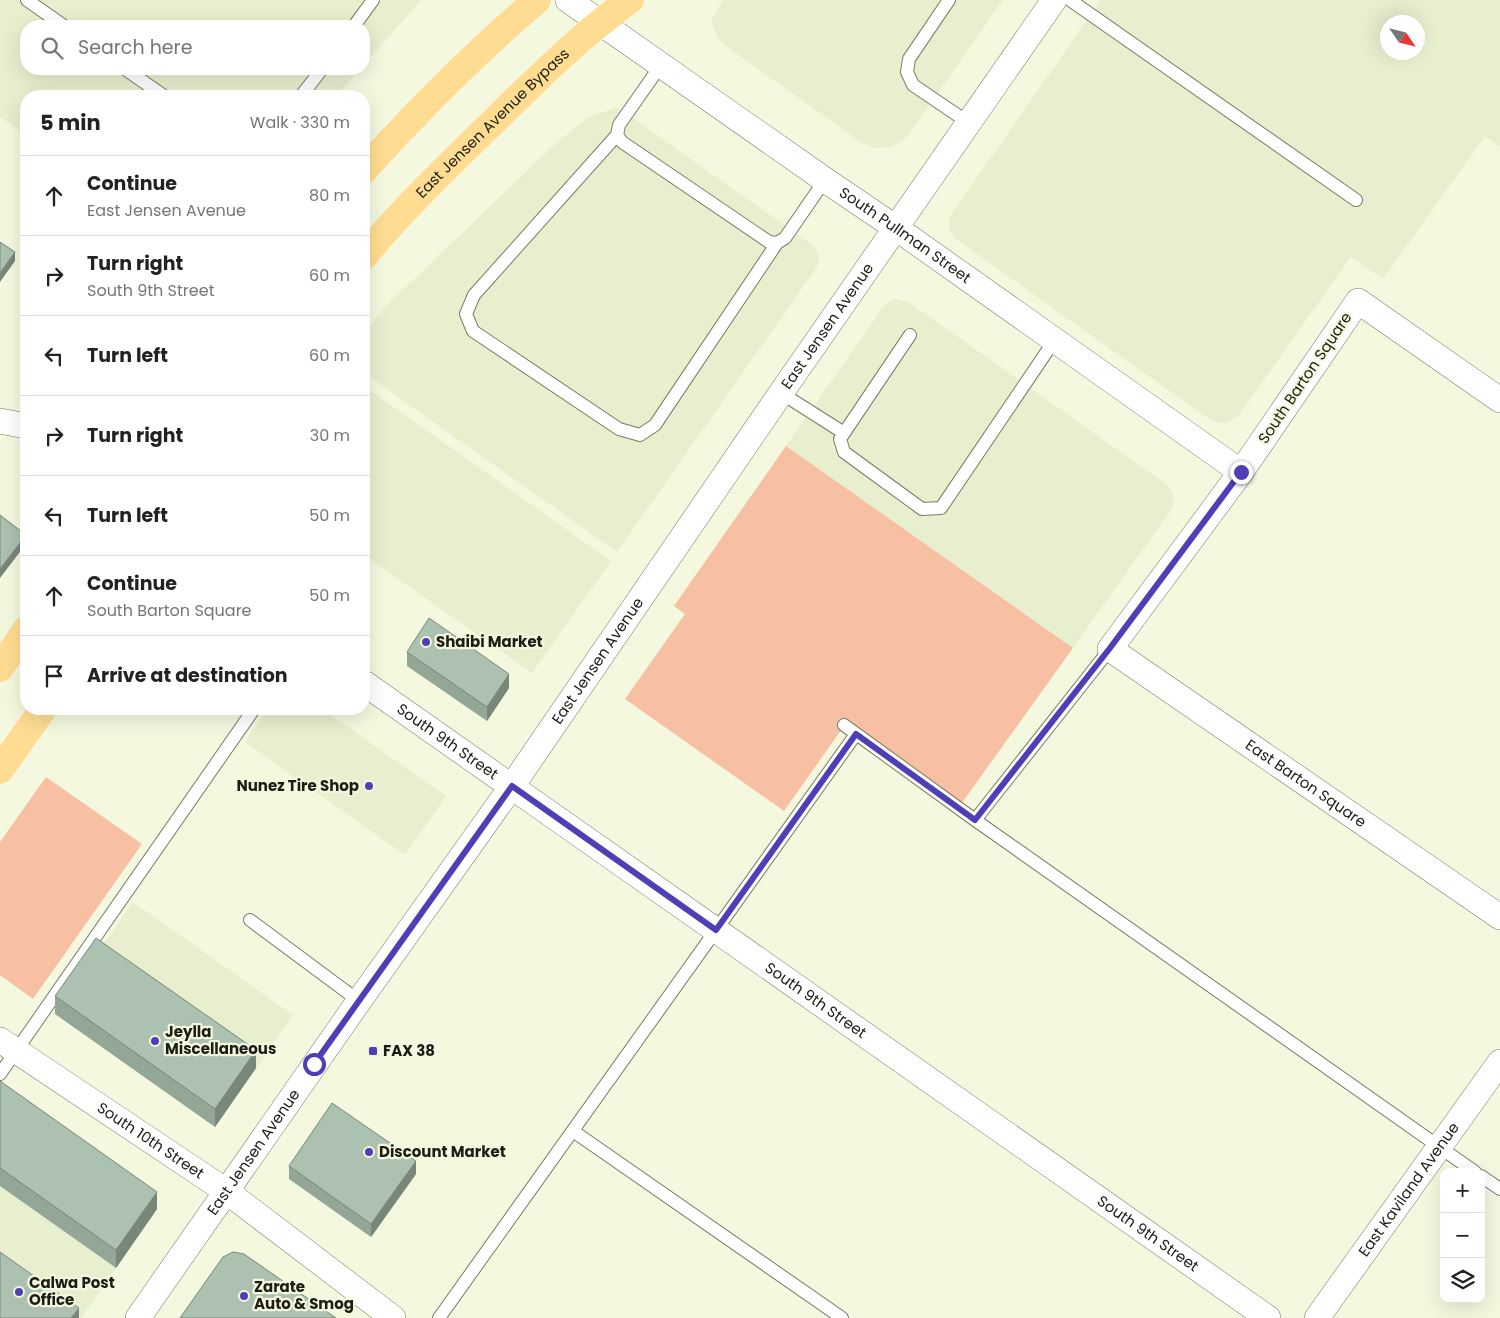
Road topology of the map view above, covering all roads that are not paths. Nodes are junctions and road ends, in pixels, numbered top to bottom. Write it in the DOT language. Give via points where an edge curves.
graph roads {
  1 [pos="27,0"];
  2 [pos="373,0"];
  3 [pos="536,0"];
  4 [pos="568,0"];
  5 [pos="630,0"];
  6 [pos="949,0"];
  7 [pos="1054,0"];
  8 [pos="1070,0"];
  9 [pos="55,20"];
  10 [pos="358,20"];
  11 [pos="600,22"];
  12 [pos="661,65"];
  13 [pos="134,75"];
  14 [pos="317,75"];
  15 [pos="155,90"];
  16 [pos="306,90"];
  17 [pos="969,123"];
  18 [pos="617,135"];
  19 [pos="370,163"];
  20 [pos="825,180"];
  21 [pos="1356,200"];
  22 [pos="896,228"];
  23 [pos="778,243"];
  24 [pos="370,250"];
  25 [pos="910,335"];
  26 [pos="1054,341"];
  27 [pos="781,393"];
  28 [pos="1500,400"];
  29 [pos="0,421"];
  30 [pos="20,425"];
  31 [pos="844,433"];
  32 [pos="1241,472"];
  33 [pos="20,639"];
  34 [pos="1110,648"];
  35 [pos="0,668"];
  36 [pos="370,687"];
  37 [pos="38,715"];
  38 [pos="250,715"];
  39 [pos="844,725"];
  40 [pos="856,734"];
  41 [pos="0,770"];
  42 [pos="512,786"];
  43 [pos="975,820"];
  44 [pos="1500,917"];
  45 [pos="250,920"];
  46 [pos="716,930"];
  47 [pos="358,1001"];
  48 [pos="8,1046"];
  49 [pos="1500,1062"];
  50 [pos="0,1074"];
  51 [pos="573,1131"];
  52 [pos="1440,1147"];
  53 [pos="1469,1168"];
  54 [pos="1485,1179"];
  55 [pos="1500,1189"];
  56 [pos="226,1191"];
  57 [pos="138,1318"];
  58 [pos="393,1318"];
  59 [pos="439,1318"];
  60 [pos="842,1318"];
  61 [pos="1268,1318"];
  62 [pos="1317,1318"];
  1 -- 9 [label="lane"];
  2 -- 10 [label="lane"];
  3 -- 19 [label="main road" via="410,119"];
  4 -- 11 [label="street, South Pullman Street"];
  5 -- 11 [label="main road, East Jensen Avenue Bypass"];
  6 -- 17 [label="lane" via="910,59 906,72 913,85"];
  7 -- 17 [label="street, East Jensen Avenue"];
  8 -- 21 [label="lane"];
  11 -- 12 [label="street, South Pullman Street"];
  11 -- 24 [label="main road, East Jensen Avenue Bypass" via="442,172"];
  12 -- 18 [label="lane" via="619,125"];
  12 -- 20 [label="street, South Pullman Street"];
  13 -- 15 [label="lane"];
  14 -- 16 [label="lane"];
  17 -- 22 [label="street, East Jensen Avenue"];
  18 -- 23 [label="lane" via="622,142 769,242"];
  18 -- 23 [label="lane" via="474,295 466,314 473,331 619,429 640,434 655,425"];
  20 -- 22 [label="street, South Pullman Street"];
  20 -- 23 [label="lane" via="785,238"];
  22 -- 26 [label="street, South Pullman Street"];
  22 -- 27 [label="street, East Jensen Avenue"];
  25 -- 31 [label="lane"];
  26 -- 31 [label="lane" via="941,508 922,509 844,452 840,439"];
  26 -- 32 [label="street, South Pullman Street"];
  27 -- 31 [label="lane"];
  27 -- 42 [label="street, East Jensen Avenue"];
  28 -- 32 [label="street, South Barton Square" via="1358,301"];
  29 -- 30 [label="street"];
  32 -- 34 [label="street, South Barton Square"];
  33 -- 35 [label="main road"];
  34 -- 43 [label="lane"];
  34 -- 44 [label="street, East Barton Square"];
  36 -- 42 [label="street, South 9th Street"];
  37 -- 41 [label="main road"];
  38 -- 48 [label="lane"];
  39 -- 40 [label="lane"];
  40 -- 43 [label="lane"];
  40 -- 46 [label="lane"];
  42 -- 46 [label="street, South 9th Street"];
  42 -- 47 [label="street, East Jensen Avenue"];
  43 -- 52 [label="lane"];
  45 -- 47 [label="lane"];
  46 -- 51 [label="lane"];
  46 -- 61 [label="street, South 9th Street"];
  47 -- 56 [label="street, East Jensen Avenue"];
  48 -- 50 [label="lane"];
  48 -- 56 [label="street, South 10th Street"];
  49 -- 52 [label="street, East Kaviland Avenue"];
  51 -- 59 [label="lane"];
  51 -- 60 [label="lane"];
  52 -- 53 [label="lane"];
  52 -- 62 [label="street, East Kaviland Avenue"];
  54 -- 55 [label="lane"];
  56 -- 57 [label="street, East Jensen Avenue"];
  56 -- 58 [label="street, South 10th Street"];
}
